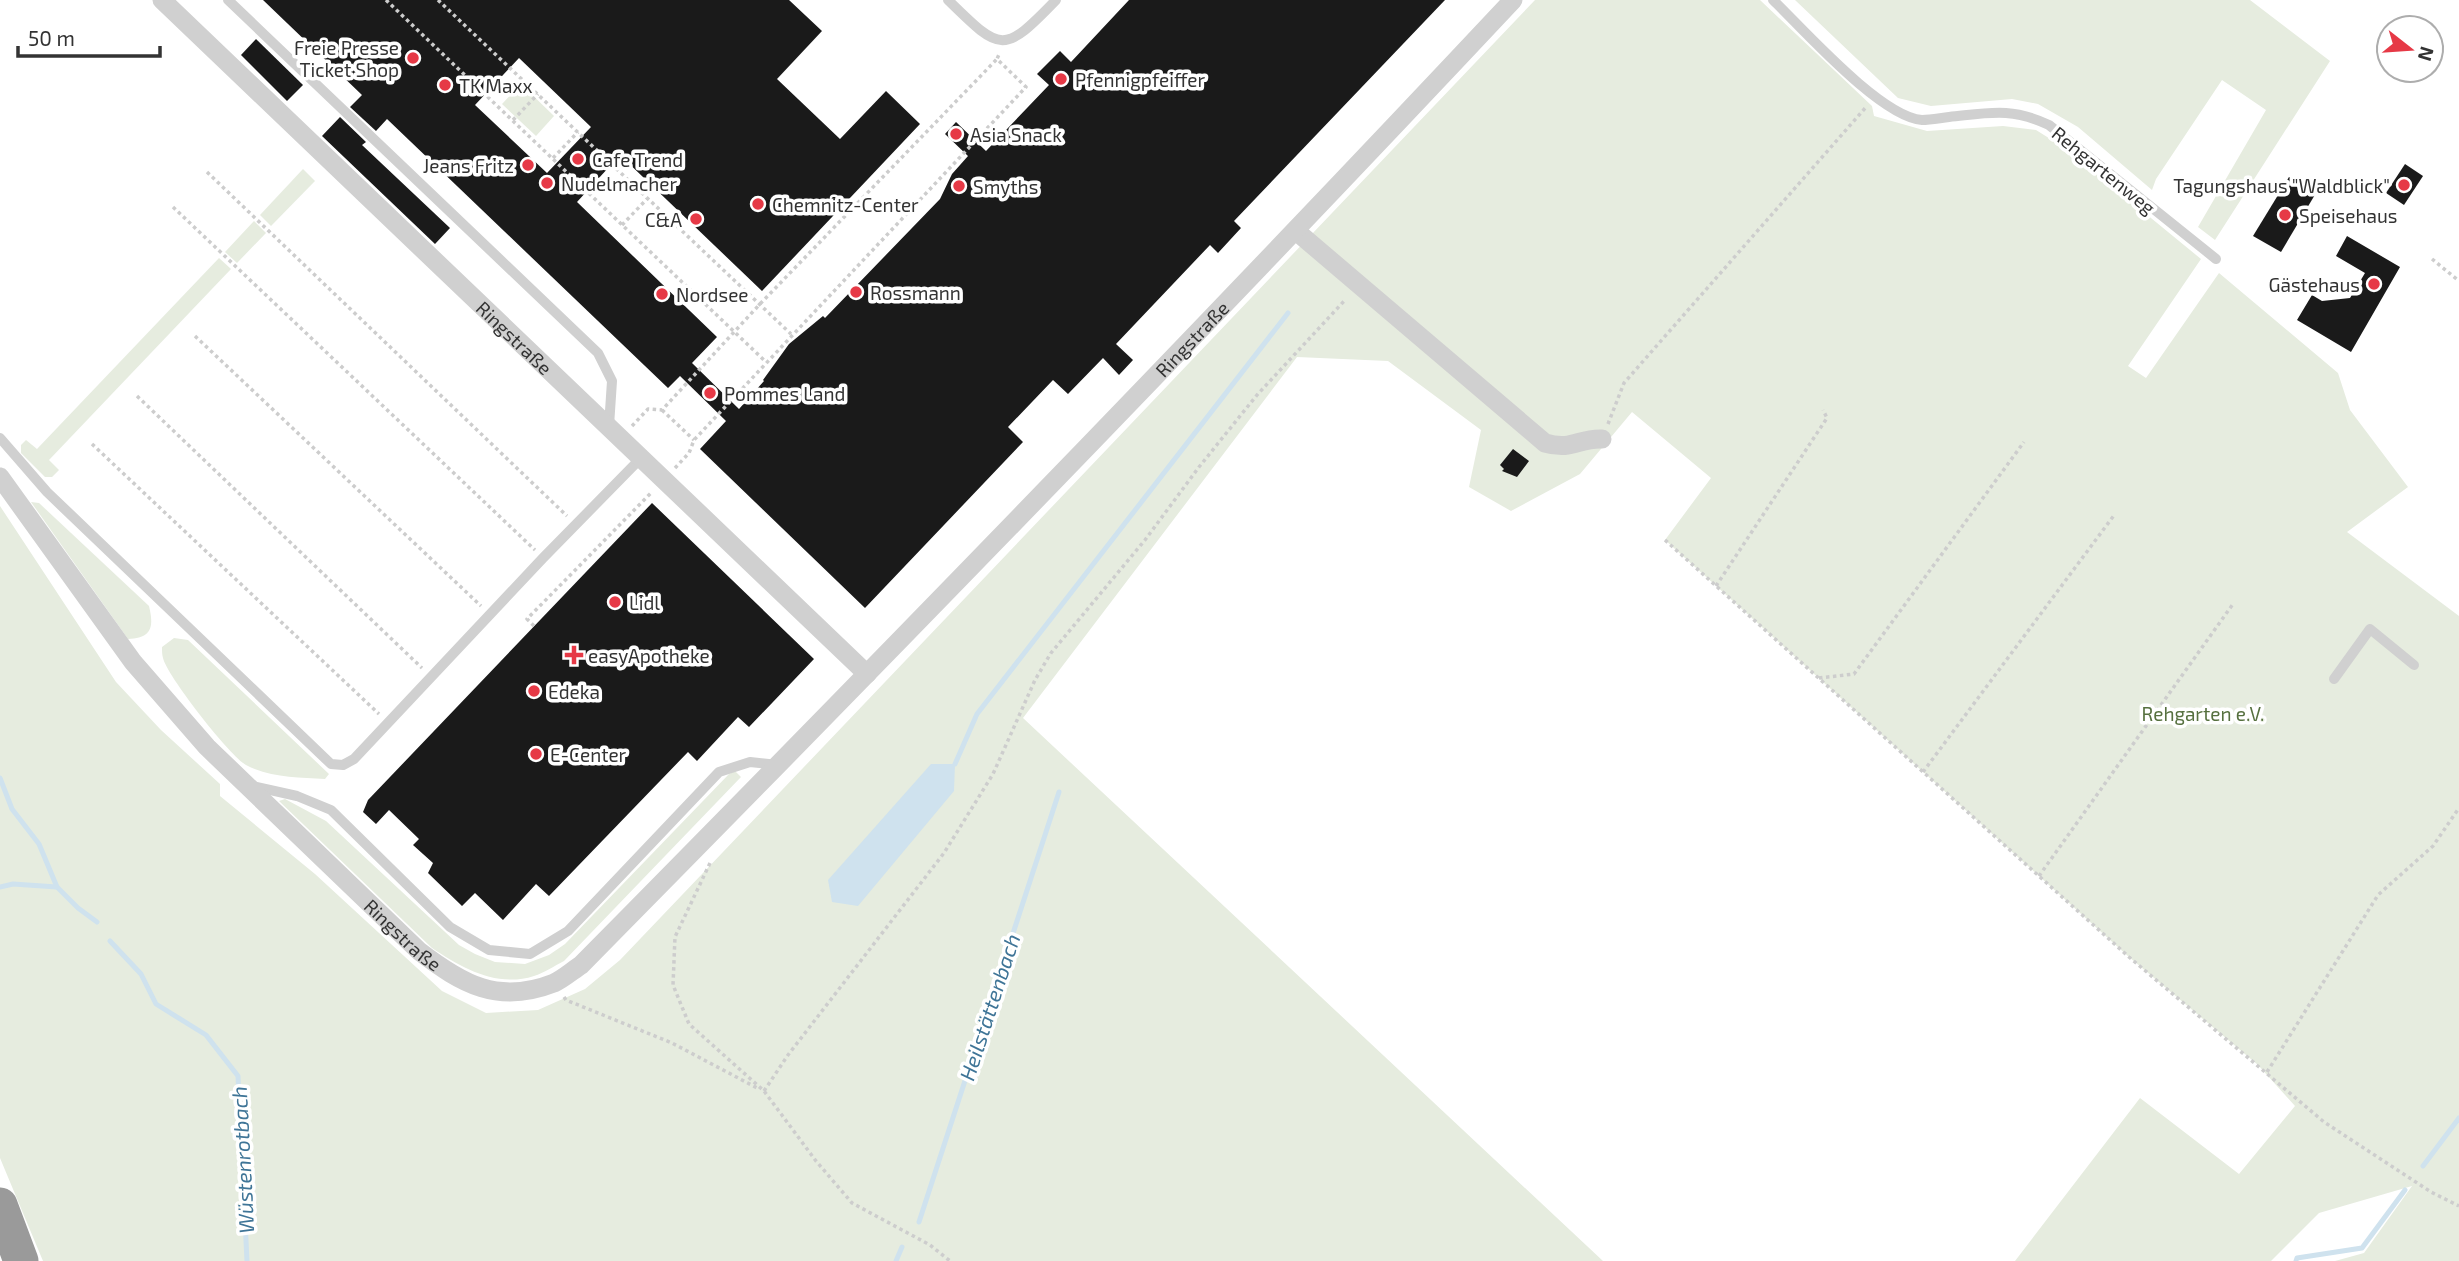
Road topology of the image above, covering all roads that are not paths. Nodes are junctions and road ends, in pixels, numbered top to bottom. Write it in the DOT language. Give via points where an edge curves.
graph roads {
  1 [pos="162,0"];
  2 [pos="228,0"];
  3 [pos="948,0"];
  4 [pos="1056,0"];
  5 [pos="1513,0"];
  6 [pos="1773,0"];
  7 [pos="1296,231"];
  8 [pos="2216,259"];
  9 [pos="615,432"];
  10 [pos="0,439"];
  11 [pos="1602,439"];
  12 [pos="641,458"];
  13 [pos="0,477"];
  14 [pos="2414,665"];
  15 [pos="867,674"];
  16 [pos="2334,679"];
  17 [pos="778,765"];
  18 [pos="245,784"];
  19 [pos="0,1205"];
  20 [pos="22,1261"];
  1 -- 9 [label="street, Ringstraße"];
  2 -- 9 [label="lane" via="598,353 612,382"];
  3 -- 4 [label="lane" via="980,32 1006,41 1028,29"];
  5 -- 7 [label="street, Ringstraße"];
  6 -- 8 [label="lane, Rehgartenweg" via="1875,98 1896,112 1921,120 2002,112 2026,115 2049,125"];
  7 -- 11 [label="street" via="1545,443 1558,447"];
  7 -- 15 [label="street, Ringstraße"];
  9 -- 12 [label="street, Ringstraße"];
  10 -- 12 [label="lane" via="47,492 331,764 343,765 354,759"];
  12 -- 15 [label="street, Ringstraße"];
  13 -- 18 [label="street, Ringstraße" via="133,662"];
  14 -- 16 [label="lane" via="2370,629"];
  15 -- 17 [label="street, Ringstraße"];
  17 -- 18 [label="lane" via="750,762 719,772 568,931 530,954 489,950 450,927 331,810 297,796"];
  17 -- 18 [label="street, Ringstraße" via="581,965 556,983 505,992 474,986 419,951"];
  19 -- 20 [label="highway"];
}
